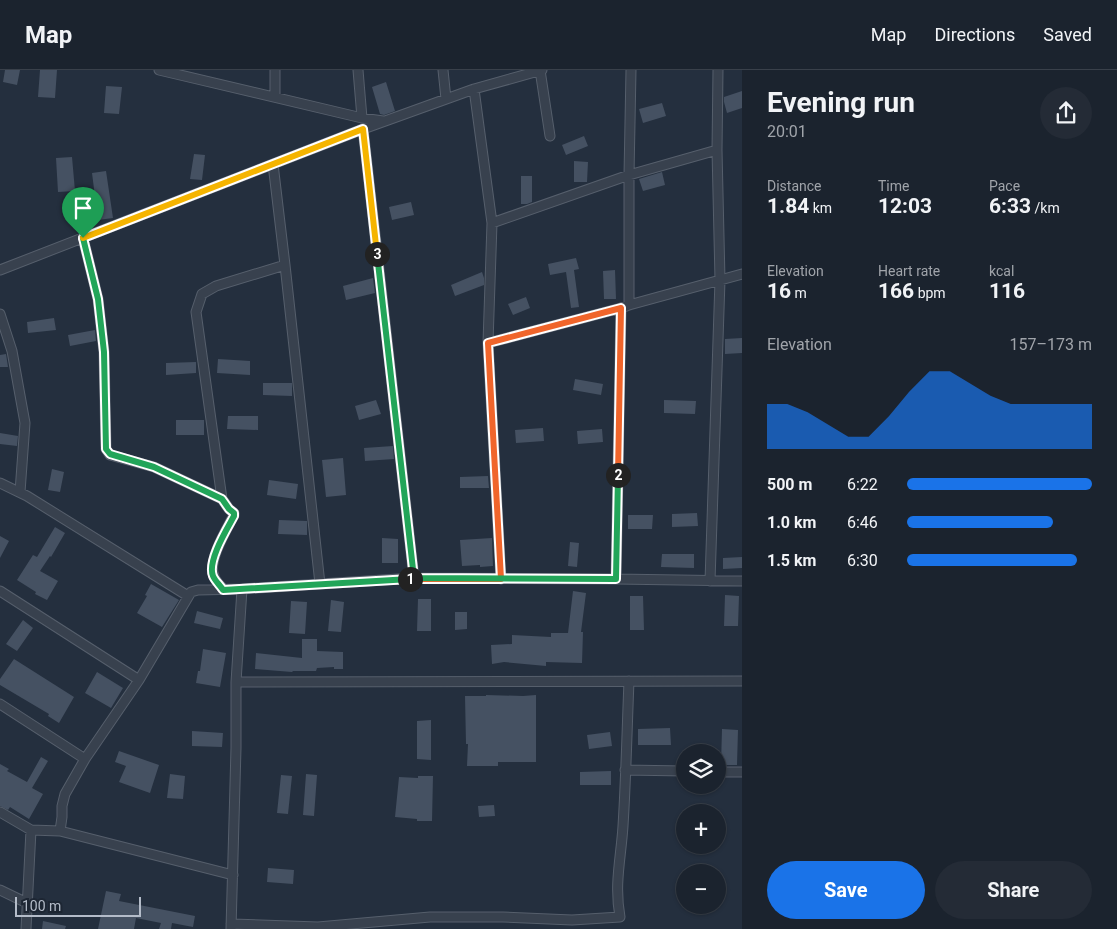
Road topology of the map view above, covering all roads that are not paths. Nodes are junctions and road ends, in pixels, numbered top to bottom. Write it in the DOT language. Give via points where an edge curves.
graph roads {
  1 [pos="159,70"];
  2 [pos="275,70"];
  3 [pos="358,70"];
  4 [pos="443,70"];
  5 [pos="631,70"];
  6 [pos="718,70"];
  7 [pos="538,71"];
  8 [pos="474,89"];
  9 [pos="275,97"];
  10 [pos="446,99"];
  11 [pos="362,118"];
  12 [pos="384,121"];
  13 [pos="363,129"];
  14 [pos="550,136"];
  15 [pos="717,150"];
  16 [pos="273,164"];
  17 [pos="629,175"];
  18 [pos="492,224"];
  19 [pos="83,238"];
  20 [pos="285,265"];
  21 [pos="0,270"];
  22 [pos="742,274"];
  23 [pos="720,280"];
  24 [pos="625,306"];
  25 [pos="0,314"];
  26 [pos="488,343"];
  27 [pos="0,484"];
  28 [pos="20,492"];
  29 [pos="222,499"];
  30 [pos="414,578"];
  31 [pos="501,579"];
  32 [pos="616,579"];
  33 [pos="710,581"];
  34 [pos="742,581"];
  35 [pos="320,584"];
  36 [pos="242,589"];
  37 [pos="223,590"];
  38 [pos="0,591"];
  39 [pos="188,596"];
  40 [pos="139,680"];
  41 [pos="742,680"];
  42 [pos="629,681"];
  43 [pos="236,682"];
  44 [pos="0,704"];
  45 [pos="85,759"];
  46 [pos="625,770"];
  47 [pos="676,771"];
  48 [pos="726,772"];
  49 [pos="742,772"];
  50 [pos="0,812"];
  51 [pos="31,830"];
  52 [pos="60,831"];
  53 [pos="233,875"];
  54 [pos="0,890"];
  55 [pos="27,902"];
  56 [pos="572,925"];
  57 [pos="231,927"];
  58 [pos="26,929"];
  1 -- 9 [label="street"];
  2 -- 9 [label="street"];
  3 -- 11 [label="street"];
  4 -- 10 [label="street"];
  5 -- 17 [label="street"];
  6 -- 15 [label="street"];
  7 -- 8 [label="street"];
  7 -- 14 [label="street"];
  8 -- 10 [label="street"];
  8 -- 18 [label="street"];
  9 -- 11 [label="street"];
  10 -- 12 [label="street"];
  11 -- 12 [label="street"];
  12 -- 13 [label="street"];
  13 -- 16 [label="street"];
  13 -- 30 [label="street"];
  15 -- 17 [label="street"];
  15 -- 23 [label="street"];
  16 -- 19 [label="street"];
  16 -- 20 [label="street"];
  17 -- 18 [label="street"];
  17 -- 24 [label="street"];
  18 -- 26 [label="street"];
  19 -- 21 [label="street"];
  19 -- 29 [label="street" via="98,299 104,352 106,449 110,454 154,467"];
  20 -- 29 [label="street" via="216,286 202,294 196,312"];
  20 -- 35 [label="street"];
  22 -- 23 [label="street"];
  23 -- 24 [label="street"];
  23 -- 33 [label="street"];
  24 -- 26 [label="street"];
  24 -- 32 [label="street"];
  25 -- 28 [label="street" via="12,351 25,423"];
  26 -- 31 [label="street"];
  27 -- 28 [label="street"];
  28 -- 39 [label="street"];
  29 -- 37 [label="street" via="234,514 213,564 213,576"];
  30 -- 31 [label="street"];
  30 -- 35 [label="street"];
  31 -- 32 [label="street"];
  32 -- 33 [label="street"];
  33 -- 34 [label="street"];
  35 -- 36 [label="street"];
  36 -- 37 [label="street"];
  36 -- 43 [label="street"];
  37 -- 39 [label="street" via="198,590"];
  38 -- 40 [label="street"];
  39 -- 40 [label="street"];
  40 -- 45 [label="street"];
  41 -- 42 [label="street"];
  42 -- 43 [label="street"];
  42 -- 46 [label="street"];
  43 -- 53 [label="street"];
  44 -- 45 [label="street"];
  45 -- 52 [label="street" via="65,794"];
  46 -- 47 [label="street"];
  46 -- 56 [label="street" via="617,873 620,917"];
  48 -- 49 [label="street"];
  50 -- 51 [label="street"];
  51 -- 52 [label="street"];
  51 -- 55 [label="street"];
  52 -- 53 [label="street"];
  53 -- 57 [label="street"];
  54 -- 55 [label="street"];
  55 -- 58 [label="street"];
  56 -- 57 [label="street" via="503,916 439,917 318,927"];
}
